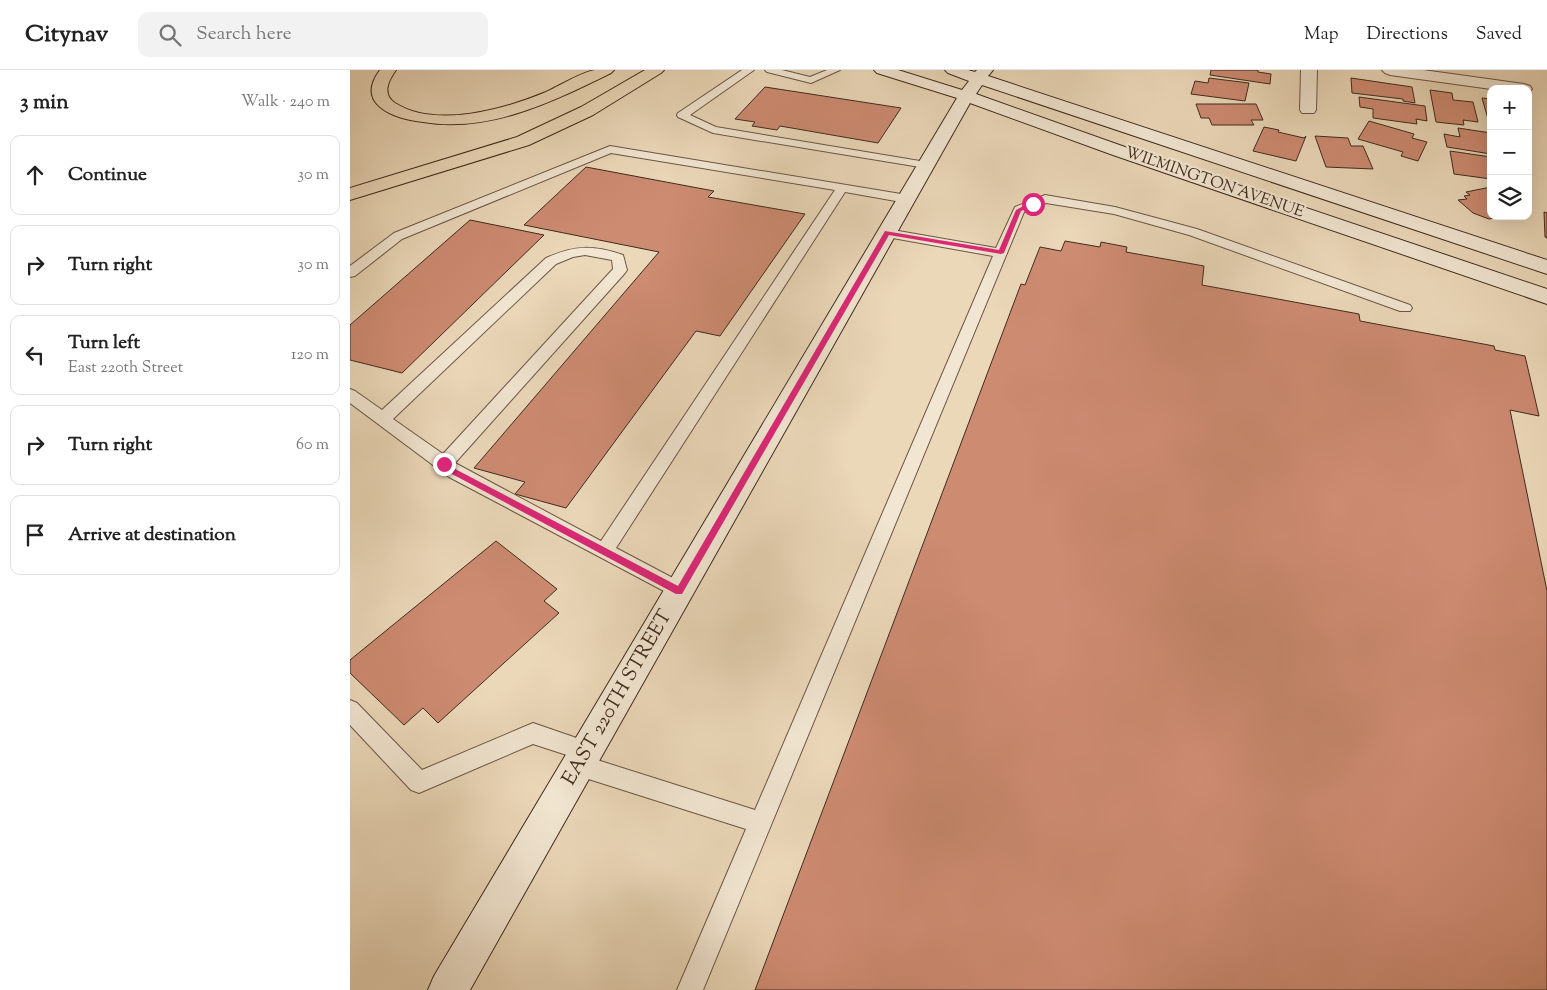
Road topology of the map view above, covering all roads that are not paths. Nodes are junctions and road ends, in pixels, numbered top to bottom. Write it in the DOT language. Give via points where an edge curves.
graph roads {
  1 [pos="388,70"];
  2 [pos="606,70"];
  3 [pos="656,70"];
  4 [pos="749,70"];
  5 [pos="770,70"];
  6 [pos="835,70"];
  7 [pos="882,70"];
  8 [pos="953,70"];
  9 [pos="1309,70"];
  10 [pos="1390,70"];
  11 [pos="983,74"];
  12 [pos="1495,85"];
  13 [pos="966,96"];
  14 [pos="1308,110"];
  15 [pos="926,165"];
  16 [pos="842,188"];
  17 [pos="350,194"];
  18 [pos="907,199"];
  19 [pos="887,233"];
  20 [pos="1001,253"];
  21 [pos="1547,267"];
  22 [pos="350,273"];
  23 [pos="1547,296"];
  24 [pos="1405,308"];
  25 [pos="350,395"];
  26 [pos="383,419"];
  27 [pos="444,464"];
  28 [pos="604,551"];
  29 [pos="679,591"];
  30 [pos="350,710"];
  31 [pos="583,758"];
  32 [pos="760,823"];
  33 [pos="448,990"];
  34 [pos="690,990"];
  1 -- 2 [label="highway" via="379,90 388,105 406,114 442,121 500,115 526,107"];
  3 -- 17 [label="highway" via="587,112 523,140"];
  4 -- 15 [label="lane" via="682,116 712,130"];
  5 -- 6 [label="lane" via="811,80"];
  7 -- 13 [label="main road, WILMINGTON AVENUE"];
  8 -- 11 [label="main road, WILMINGTON AVENUE"];
  9 -- 14 [label="main road"];
  10 -- 12 [label="main road"];
  11 -- 13 [label="main road, EAST 220TH STREET"];
  11 -- 21 [label="main road, WILMINGTON AVENUE" via="1138,132"];
  13 -- 15 [label="main road, EAST 220TH STREET"];
  13 -- 23 [label="main road, WILMINGTON AVENUE"];
  15 -- 18 [label="main road, EAST 220TH STREET"];
  16 -- 18 [label="lane"];
  16 -- 22 [label="lane" via="610,149 398,236"];
  16 -- 28 [label="lane"];
  18 -- 19 [label="main road, EAST 220TH STREET"];
  19 -- 20 [label="lane"];
  19 -- 29 [label="main road, EAST 220TH STREET"];
  20 -- 24 [label="lane" via="1019,210 1045,199 1115,211 1193,232"];
  20 -- 32 [label="lane"];
  25 -- 26 [label="lane"];
  26 -- 27 [label="lane"];
  26 -- 27 [label="lane" via="551,261 566,254 598,250 618,258 620,270"];
  27 -- 28 [label="lane"];
  28 -- 29 [label="lane"];
  29 -- 31 [label="main road, EAST 220TH STREET"];
  30 -- 31 [label="lane" via="418,782 533,733"];
  31 -- 32 [label="lane"];
  31 -- 33 [label="main road, EAST 220TH STREET"];
  32 -- 34 [label="lane"];
}
